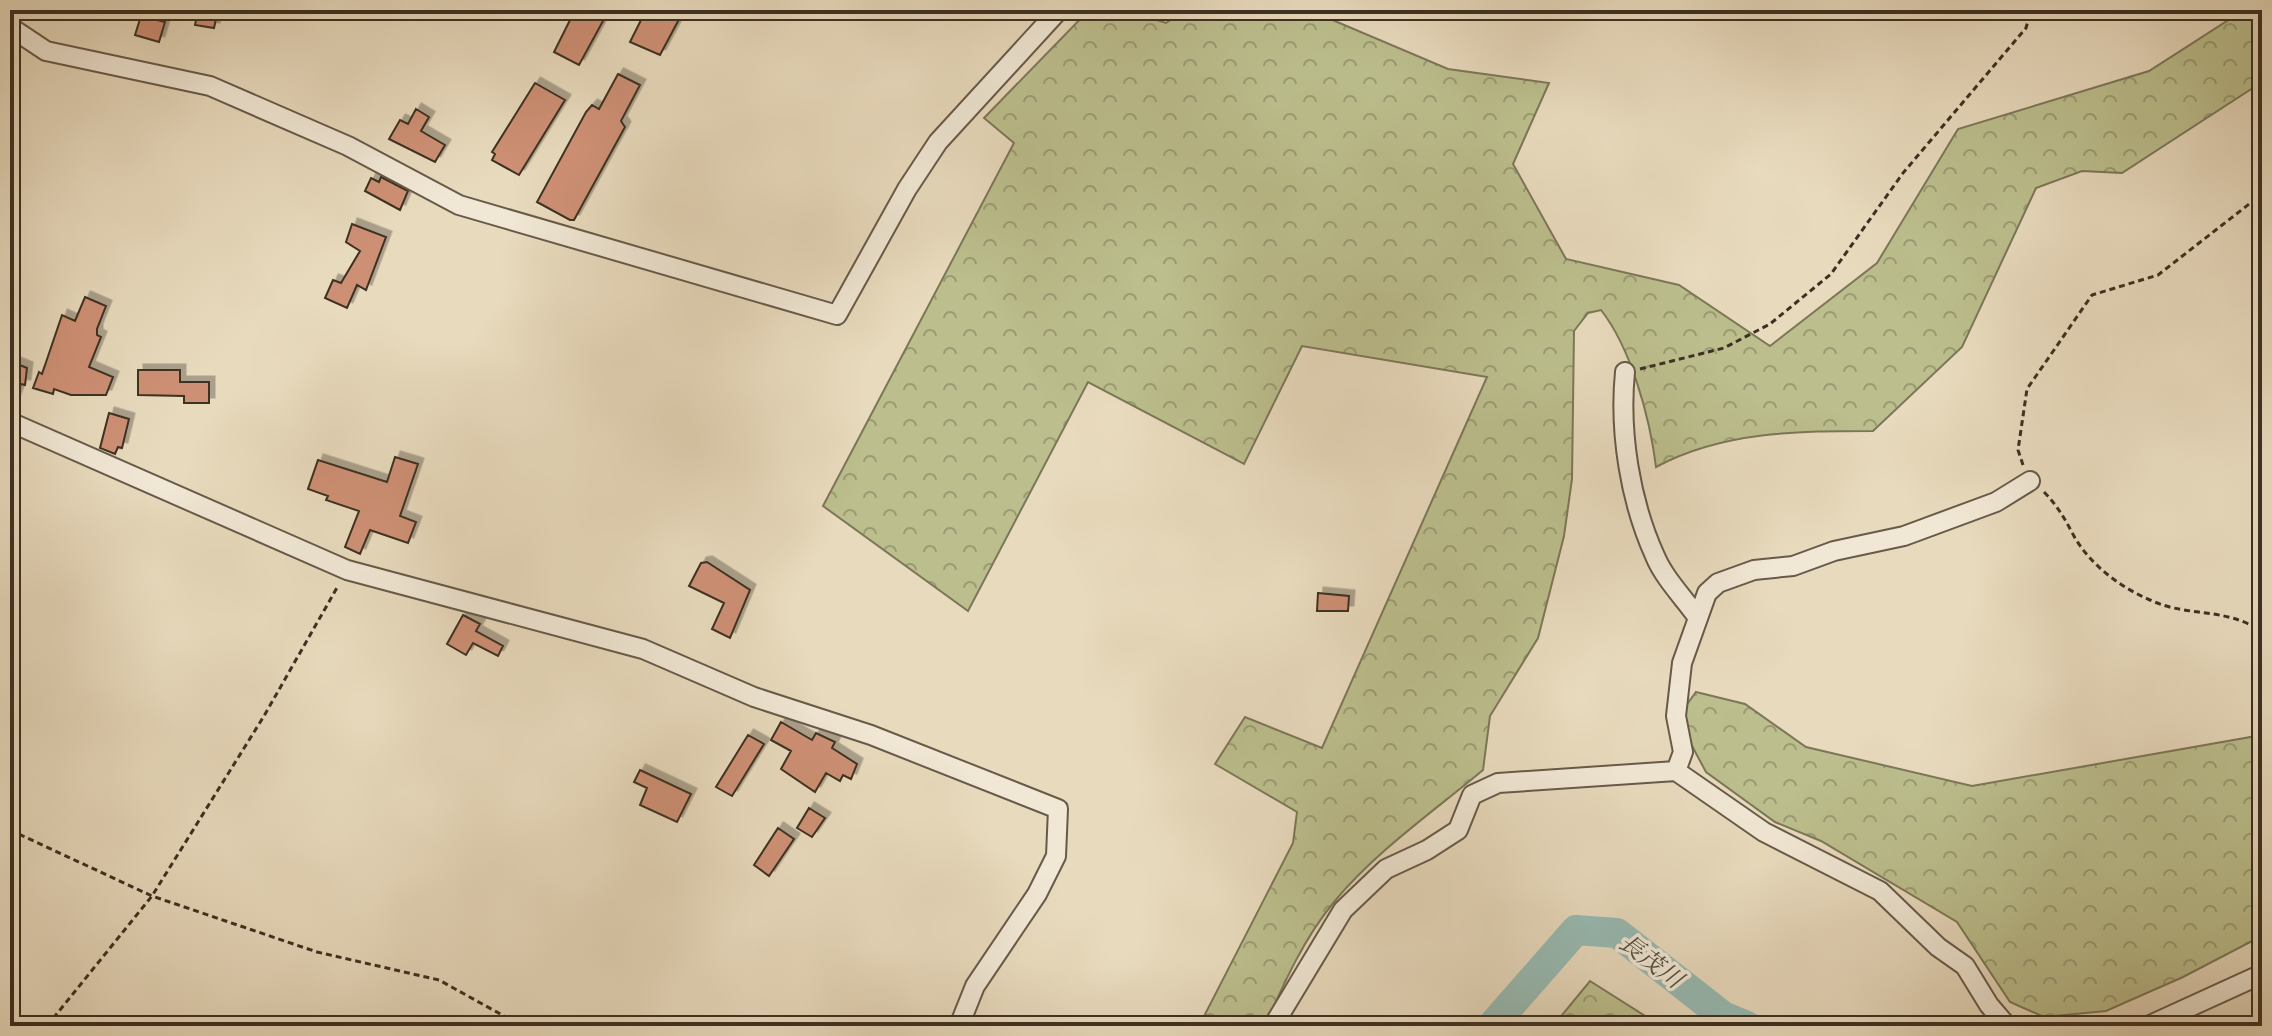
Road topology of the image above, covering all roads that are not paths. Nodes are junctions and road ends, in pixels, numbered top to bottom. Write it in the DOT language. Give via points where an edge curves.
graph roads {
  1 [pos="1059,10"];
  2 [pos="10,27"];
  3 [pos="1625,372"];
  4 [pos="10,422"];
  5 [pos="2030,481"];
  6 [pos="1698,618"];
  7 [pos="1676,771"];
  8 [pos="2262,974"];
  9 [pos="959,1026"];
  10 [pos="1273,1026"];
  11 [pos="2007,1026"];
  12 [pos="2148,1026"];
  1 -- 2 [label="street" via="938,142 837,315 459,205 348,146 210,86 46,51"];
  3 -- 6 [label="street" via="1621,411 1638,510 1656,559"];
  4 -- 9 [label="street" via="347,570 643,649 754,697 871,735 1058,809 1056,856 975,986"];
  5 -- 6 [label="street" via="1996,502 1904,536 1730,577 1707,593"];
  6 -- 7 [label="street" via="1682,663 1676,716 1683,752"];
  7 -- 10 [label="street" via="1498,783 1472,795 1458,830 1386,869 1343,910"];
  7 -- 11 [label="street" via="1764,832 1880,891 1965,966"];
  8 -- 12 [label="street"];
}
